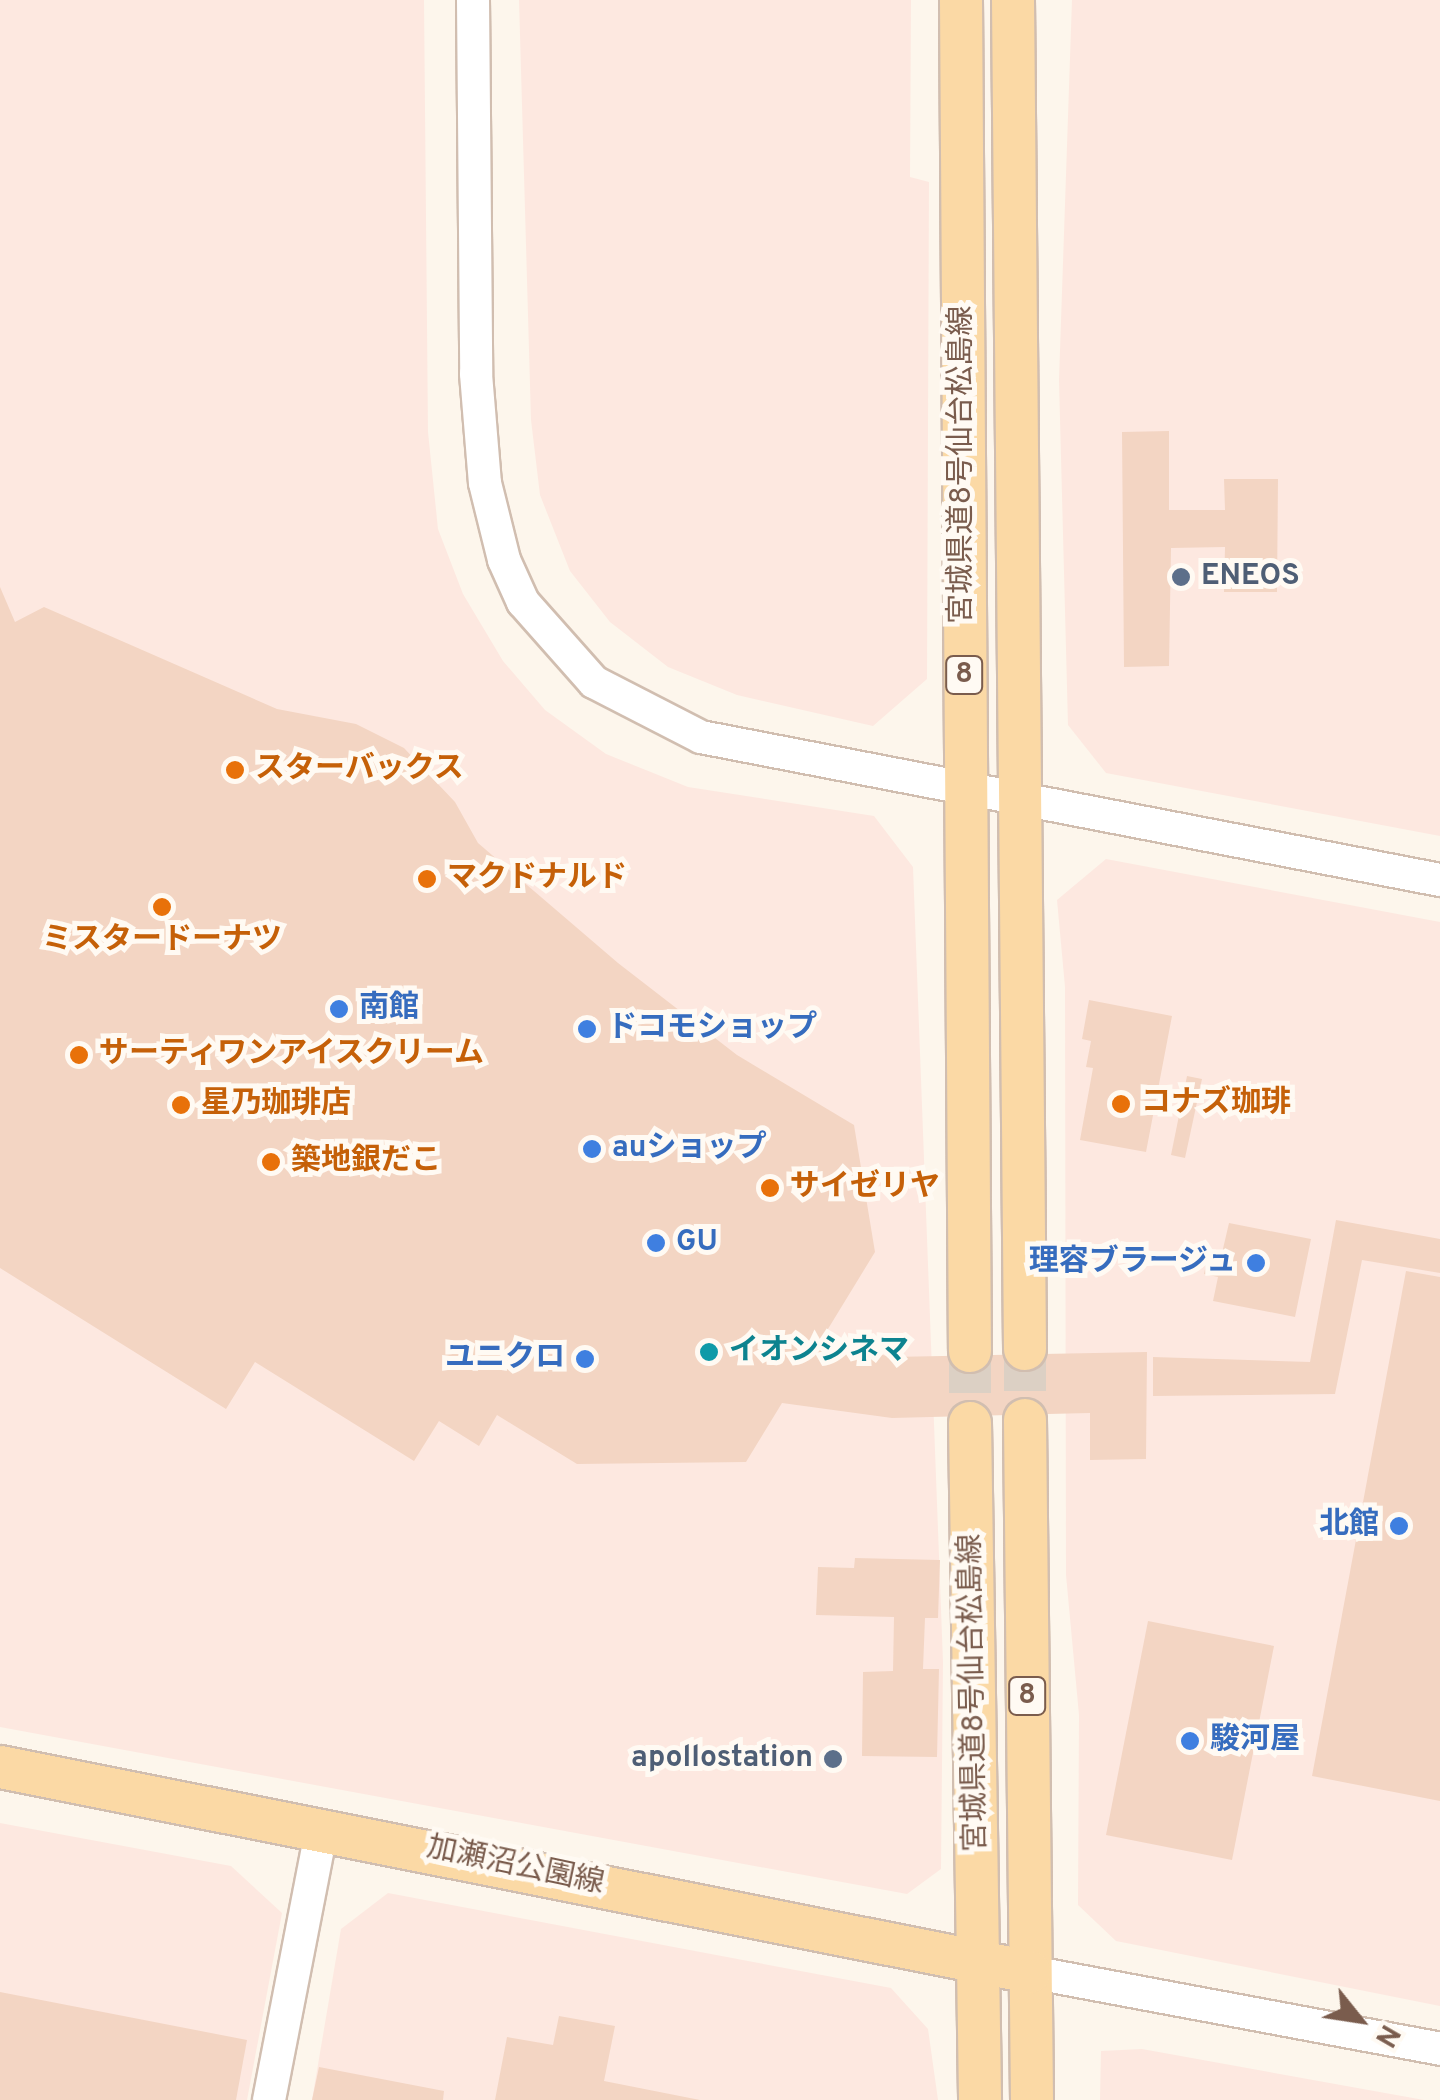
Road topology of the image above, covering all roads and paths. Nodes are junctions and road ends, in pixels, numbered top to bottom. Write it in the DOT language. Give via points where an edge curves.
graph roads {
  1 [pos="473,0"];
  2 [pos="961,0"];
  3 [pos="1014,0"];
  4 [pos="965,790"];
  5 [pos="1017,800"];
  6 [pos="1440,880"];
  7 [pos="1025,1349"];
  8 [pos="970,1351"];
  9 [pos="1025,1420"];
  10 [pos="970,1423"];
  11 [pos="0,1766"];
  12 [pos="322,1827"];
  13 [pos="977,1964"];
  14 [pos="1030,1972"];
  15 [pos="1440,2048"];
  16 [pos="270,2100"];
  17 [pos="980,2100"];
  18 [pos="1032,2100"];
  1 -- 4 [label="street" via="476,374 485,483 504,560 523,602 594,682 661,722 745,748"];
  2 -- 4 [label="main road, 宮城県道8号仙台松島線 / 8"];
  3 -- 5 [label="main road, 宮城県道8号仙台松島線 / 8"];
  4 -- 5 [label="street"];
  4 -- 8 [label="main road, 宮城県道8号仙台松島線 / 8"];
  5 -- 6 [label="street"];
  5 -- 7 [label="main road, 宮城県道8号仙台松島線 / 8"];
  9 -- 14 [label="main road, 宮城県道8号仙台松島線 / 8"];
  10 -- 13 [label="main road, 宮城県道8号仙台松島線 / 8"];
  11 -- 12 [label="main road, 加瀬沼公園線"];
  12 -- 13 [label="main road, 加瀬沼公園線"];
  12 -- 16 [label="street"];
  13 -- 14 [label="main road, 加瀬沼公園線"];
  13 -- 17 [label="main road, 8"];
  14 -- 15 [label="street"];
  14 -- 18 [label="main road, 8"];
}
